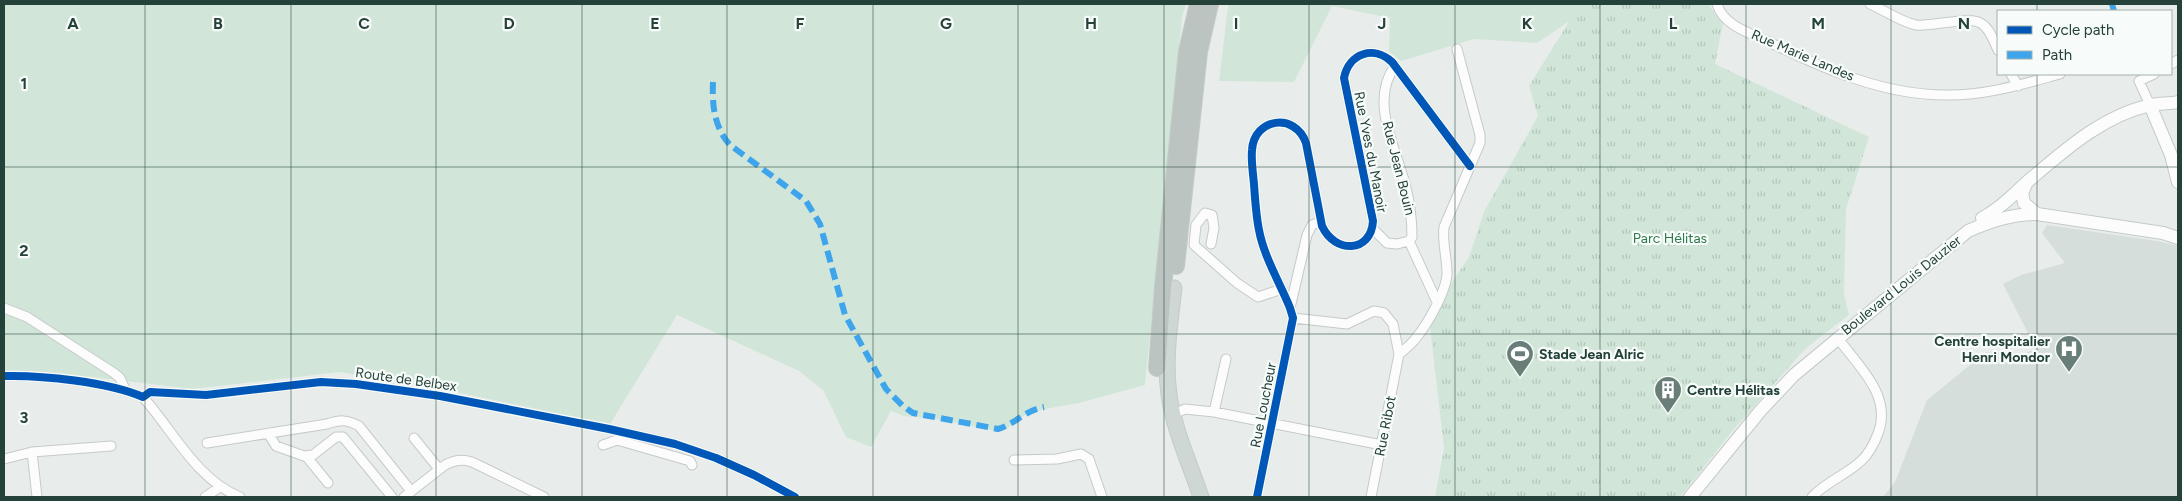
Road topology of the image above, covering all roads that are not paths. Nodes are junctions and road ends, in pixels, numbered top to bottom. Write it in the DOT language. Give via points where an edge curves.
graph roads {
  1 [pos="1198,4"];
  2 [pos="1210,4"];
  3 [pos="1717,4"];
  4 [pos="1870,4"];
  5 [pos="1997,48"];
  6 [pos="1457,49"];
  7 [pos="1395,66"];
  8 [pos="2012,75"];
  9 [pos="2056,75"];
  10 [pos="2138,77"];
  11 [pos="2018,86"];
  12 [pos="2175,103"];
  13 [pos="2154,114"];
  14 [pos="1470,166"];
  15 [pos="2026,182"];
  16 [pos="2178,182"];
  17 [pos="2038,214"];
  18 [pos="1321,221"];
  19 [pos="1372,228"];
  20 [pos="1968,231"];
  21 [pos="2178,231"];
  22 [pos="2163,233"];
  23 [pos="2178,238"];
  24 [pos="1409,242"];
  25 [pos="1211,244"];
  26 [pos="1174,288"];
  27 [pos="1282,288"];
  28 [pos="1437,302"];
  29 [pos="4,308"];
  30 [pos="1290,308"];
  31 [pos="1293,318"];
  32 [pos="1837,337"];
  33 [pos="1400,354"];
  34 [pos="1226,358"];
  35 [pos="1157,368"];
  36 [pos="4,376"];
  37 [pos="125,389"];
  38 [pos="143,397"];
  39 [pos="1214,412"];
  40 [pos="1174,414"];
  41 [pos="1272,424"];
  42 [pos="268,433"];
  43 [pos="414,438"];
  44 [pos="207,443"];
  45 [pos="675,444"];
  46 [pos="603,445"];
  47 [pos="1382,445"];
  48 [pos="111,446"];
  49 [pos="32,452"];
  50 [pos="672,455"];
  51 [pos="306,456"];
  52 [pos="4,459"];
  53 [pos="1014,460"];
  54 [pos="692,465"];
  55 [pos="439,469"];
  56 [pos="328,483"];
  57 [pos="220,486"];
  58 [pos="406,496"];
  59 [pos="37,497"];
  60 [pos="205,497"];
  61 [pos="240,497"];
  62 [pos="392,497"];
  63 [pos="544,497"];
  64 [pos="795,497"];
  65 [pos="1102,497"];
  66 [pos="1191,497"];
  67 [pos="1201,497"];
  68 [pos="1258,497"];
  69 [pos="1371,497"];
  70 [pos="1690,497"];
  71 [pos="1812,497"];
  1 -- 35 [label="highway" via="1187,51"];
  2 -- 26 [label="highway" via="1199,52"];
  3 -- 11 [label="street, Rue Marie Landes" via="1726,19 1742,29 1839,73 1886,86 1915,93 1945,95 1976,94"];
  4 -- 5 [label="street" via="1913,24 1980,23"];
  6 -- 14 [label="street" via="1480,135"];
  7 -- 14 [label="street, Rue Yves du Manoir"];
  7 -- 19 [label="street, Rue Yves du Manoir" via="1380,54 1362,54 1352,61 1344,78"];
  7 -- 24 [label="street, Rue Jean Bouin" via="1387,80 1385,108 1410,204 1412,237"];
  8 -- 11 [label="street"];
  9 -- 11 [label="street, Rue Marie Landes"];
  10 -- 13 [label="street"];
  12 -- 13 [label="main road"];
  13 -- 15 [label="main road" via="2133,112 2096,128"];
  13 -- 16 [label="main road"];
  14 -- 28 [label="street" via="1444,227 1442,238 1447,274"];
  15 -- 17 [label="main road" via="2022,197 2027,208"];
  15 -- 20 [label="main road" via="2003,206 1980,219"];
  17 -- 20 [label="main road, Boulevard Louis Dauzier" via="1996,219"];
  17 -- 22 [label="main road, Boulevard Louis Dauzier"];
  18 -- 19 [label="street, Rue Yves du Manoir" via="1330,240 1343,246 1363,241"];
  18 -- 27 [label="street, Rue Yves du Manoir" via="1304,136 1288,123 1280,121 1266,125 1255,136 1251,151 1257,221"];
  18 -- 30 [label="street" via="1312,225 1307,235"];
  19 -- 24 [label="street" via="1386,242"];
  20 -- 32 [label="main road, Boulevard Louis Dauzier"];
  21 -- 22 [label="main road"];
  22 -- 23 [label="main road, Boulevard Louis Dauzier"];
  24 -- 28 [label="street"];
  25 -- 27 [label="street" via="1212,215 1205,213 1196,225 1194,245 1258,297"];
  26 -- 40 [label="main road" via="1167,358"];
  27 -- 30 [label="street, Rue Yves du Manoir"];
  28 -- 33 [label="street" via="1423,330"];
  29 -- 37 [label="street" via="27,317 114,373"];
  30 -- 31 [label="street, Rue Yves du Manoir"];
  31 -- 33 [label="street" via="1347,324 1368,312 1379,311 1393,324"];
  31 -- 41 [label="street, Rue Loucheur"];
  32 -- 70 [label="main road, Boulevard Louis Dauzier" via="1780,389"];
  32 -- 71 [label="street" via="1877,391 1882,406 1881,425 1869,452 1861,461"];
  33 -- 47 [label="street, Rue Ribot"];
  34 -- 39 [label="street"];
  35 -- 66 [label="main road" via="1164,419"];
  36 -- 37 [label="street" via="75,381"];
  37 -- 38 [label="street"];
  38 -- 45 [label="street, Route de Belbex" via="150,392 206,395 321,382 356,384 440,396"];
  38 -- 57 [label="street" via="200,468"];
  39 -- 40 [label="street" via="1185,409"];
  39 -- 41 [label="street"];
  40 -- 67 [label="main road"];
  41 -- 47 [label="street"];
  41 -- 68 [label="street, Rue Loucheur"];
  42 -- 44 [label="street"];
  42 -- 51 [label="street" via="276,446"];
  42 -- 58 [label="street" via="349,421 359,426"];
  43 -- 55 [label="street"];
  45 -- 50 [label="street"];
  45 -- 64 [label="street, Route de Belbex" via="716,458"];
  46 -- 50 [label="street" via="617,440"];
  47 -- 69 [label="street, Rue Ribot"];
  48 -- 49 [label="street"];
  49 -- 52 [label="street"];
  49 -- 59 [label="street"];
  50 -- 54 [label="street" via="690,461"];
  51 -- 56 [label="street"];
  51 -- 62 [label="street" via="313,455 336,437 343,437"];
  53 -- 65 [label="street" via="1085,456 1089,459"];
  55 -- 58 [label="street"];
  55 -- 63 [label="street" via="453,461 472,462"];
  57 -- 60 [label="street"];
  57 -- 61 [label="street"];
}
